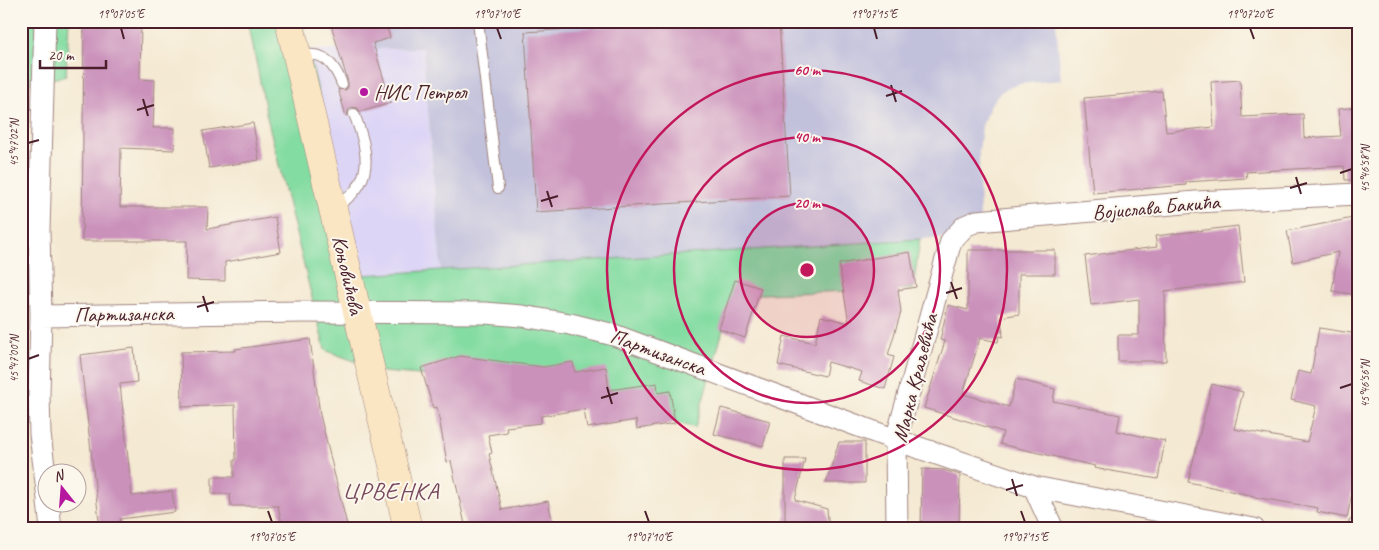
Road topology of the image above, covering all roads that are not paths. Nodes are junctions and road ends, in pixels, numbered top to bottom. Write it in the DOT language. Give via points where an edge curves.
graph roads {
  1 [pos="45,21"];
  2 [pos="289,21"];
  3 [pos="478,21"];
  4 [pos="296,57"];
  5 [pos="342,84"];
  6 [pos="354,114"];
  7 [pos="498,188"];
  8 [pos="1358,194"];
  9 [pos="333,208"];
  10 [pos="958,232"];
  11 [pos="357,312"];
  12 [pos="41,316"];
  13 [pos="31,436"];
  14 [pos="896,440"];
  15 [pos="38,463"];
  16 [pos="1034,487"];
  17 [pos="49,512"];
  18 [pos="51,529"];
  19 [pos="408,529"];
  20 [pos="897,529"];
  21 [pos="1053,529"];
  22 [pos="1254,529"];
  1 -- 12 [label="street" via="39,231"];
  2 -- 4 [label="main road, Коњовићева"];
  3 -- 7 [label="lane"];
  4 -- 5 [label="lane" via="320,56 332,67"];
  4 -- 9 [label="main road, Коњовићева"];
  6 -- 9 [label="lane" via="365,149 364,177 344,202"];
  8 -- 10 [label="street, Војислава Бакића" via="1196,202 977,221"];
  9 -- 11 [label="main road, Коњовићева"];
  10 -- 14 [label="street, Марка Краљевића" via="951,241"];
  11 -- 12 [label="street, Партизанска"];
  11 -- 14 [label="street, Партизанска" via="485,312 570,324 614,335"];
  11 -- 19 [label="main road, Коњовићева"];
  12 -- 13 [label="street" via="39,395"];
  13 -- 15 [label="street"];
  14 -- 16 [label="street, Партизанска"];
  14 -- 20 [label="street, Марка Краљевића"];
  16 -- 21 [label="street"];
  16 -- 22 [label="street, Партизанска"];
  17 -- 18 [label="street"];
}
